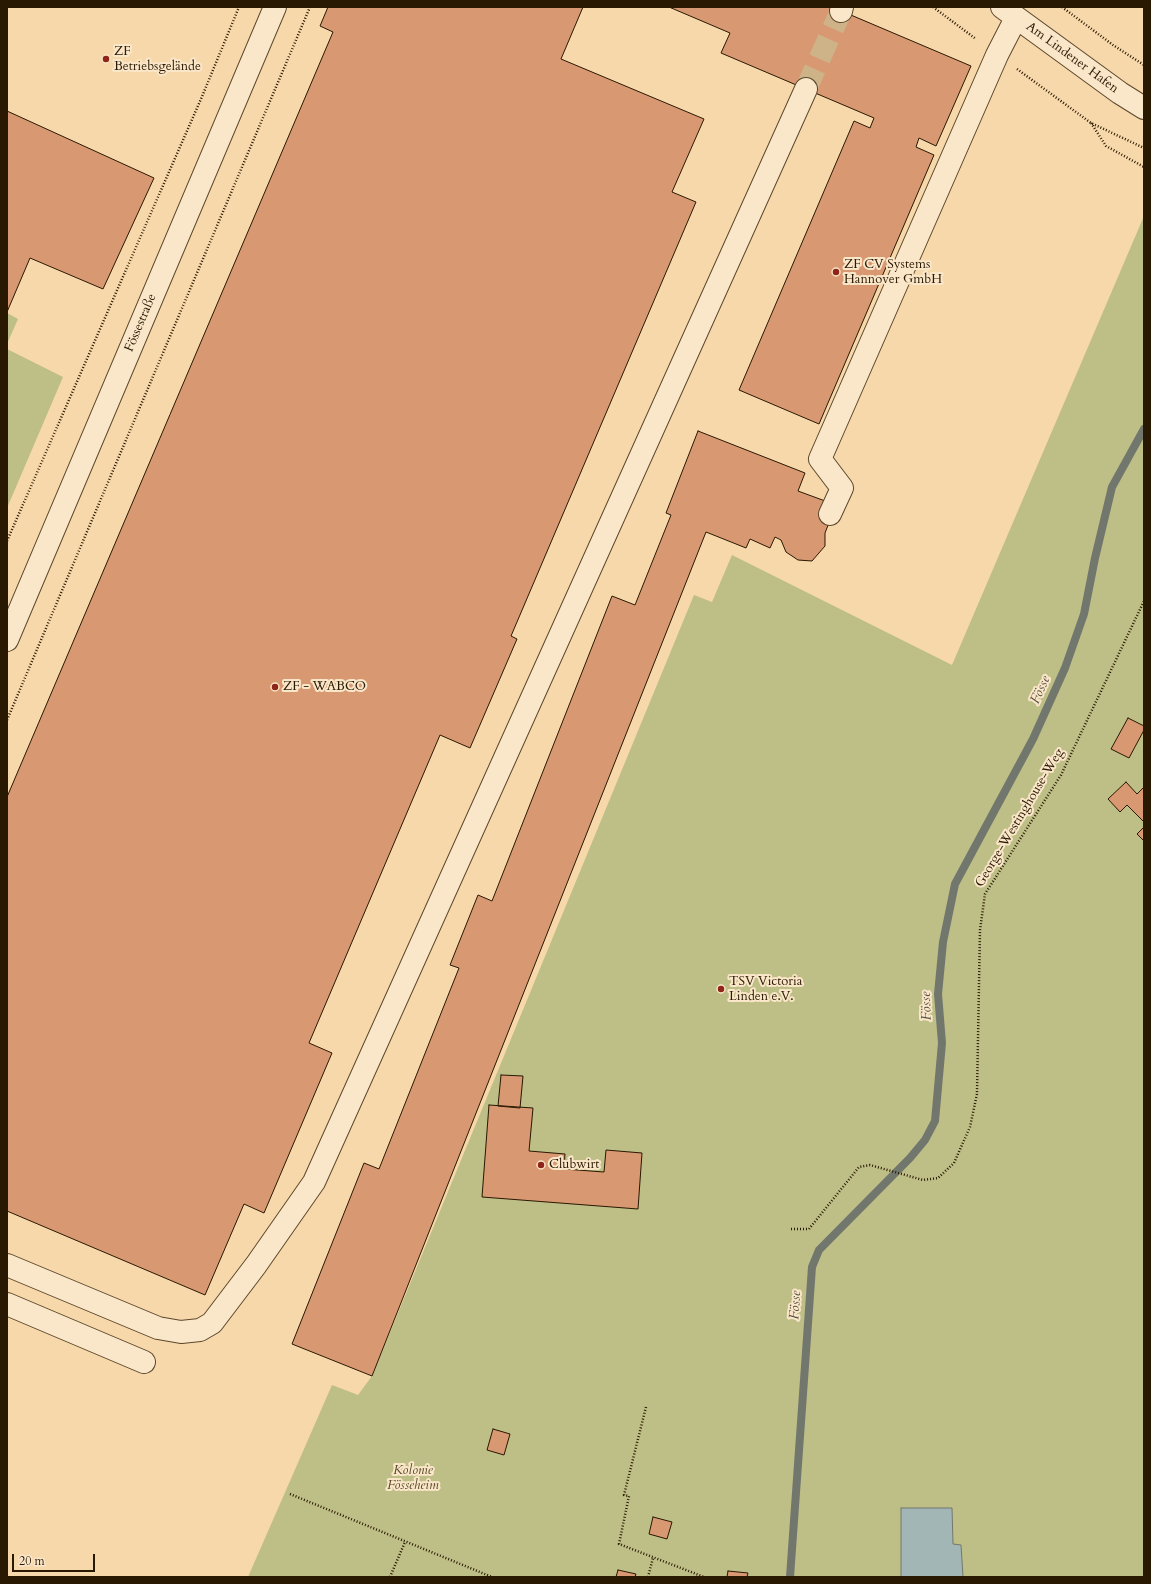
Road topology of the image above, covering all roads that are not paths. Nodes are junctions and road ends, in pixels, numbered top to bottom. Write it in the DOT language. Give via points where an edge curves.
graph roads {
  1 [pos="275,7"];
  2 [pos="1009,12"];
  3 [pos="806,89"];
  4 [pos="1144,108"];
  5 [pos="830,514"];
  6 [pos="7,640"];
  7 [pos="7,1264"];
  8 [pos="7,1304"];
  9 [pos="144,1362"];
  1 -- 6 [label="street, Fössestraße"];
  2 -- 4 [label="street, Am Lindener Hafen"];
  2 -- 5 [label="street" via="994,62 820,460 842,488"];
  3 -- 7 [label="street" via="314,1182 294,1212 212,1323 200,1330 181,1332 158,1328"];
  8 -- 9 [label="street"];
}
